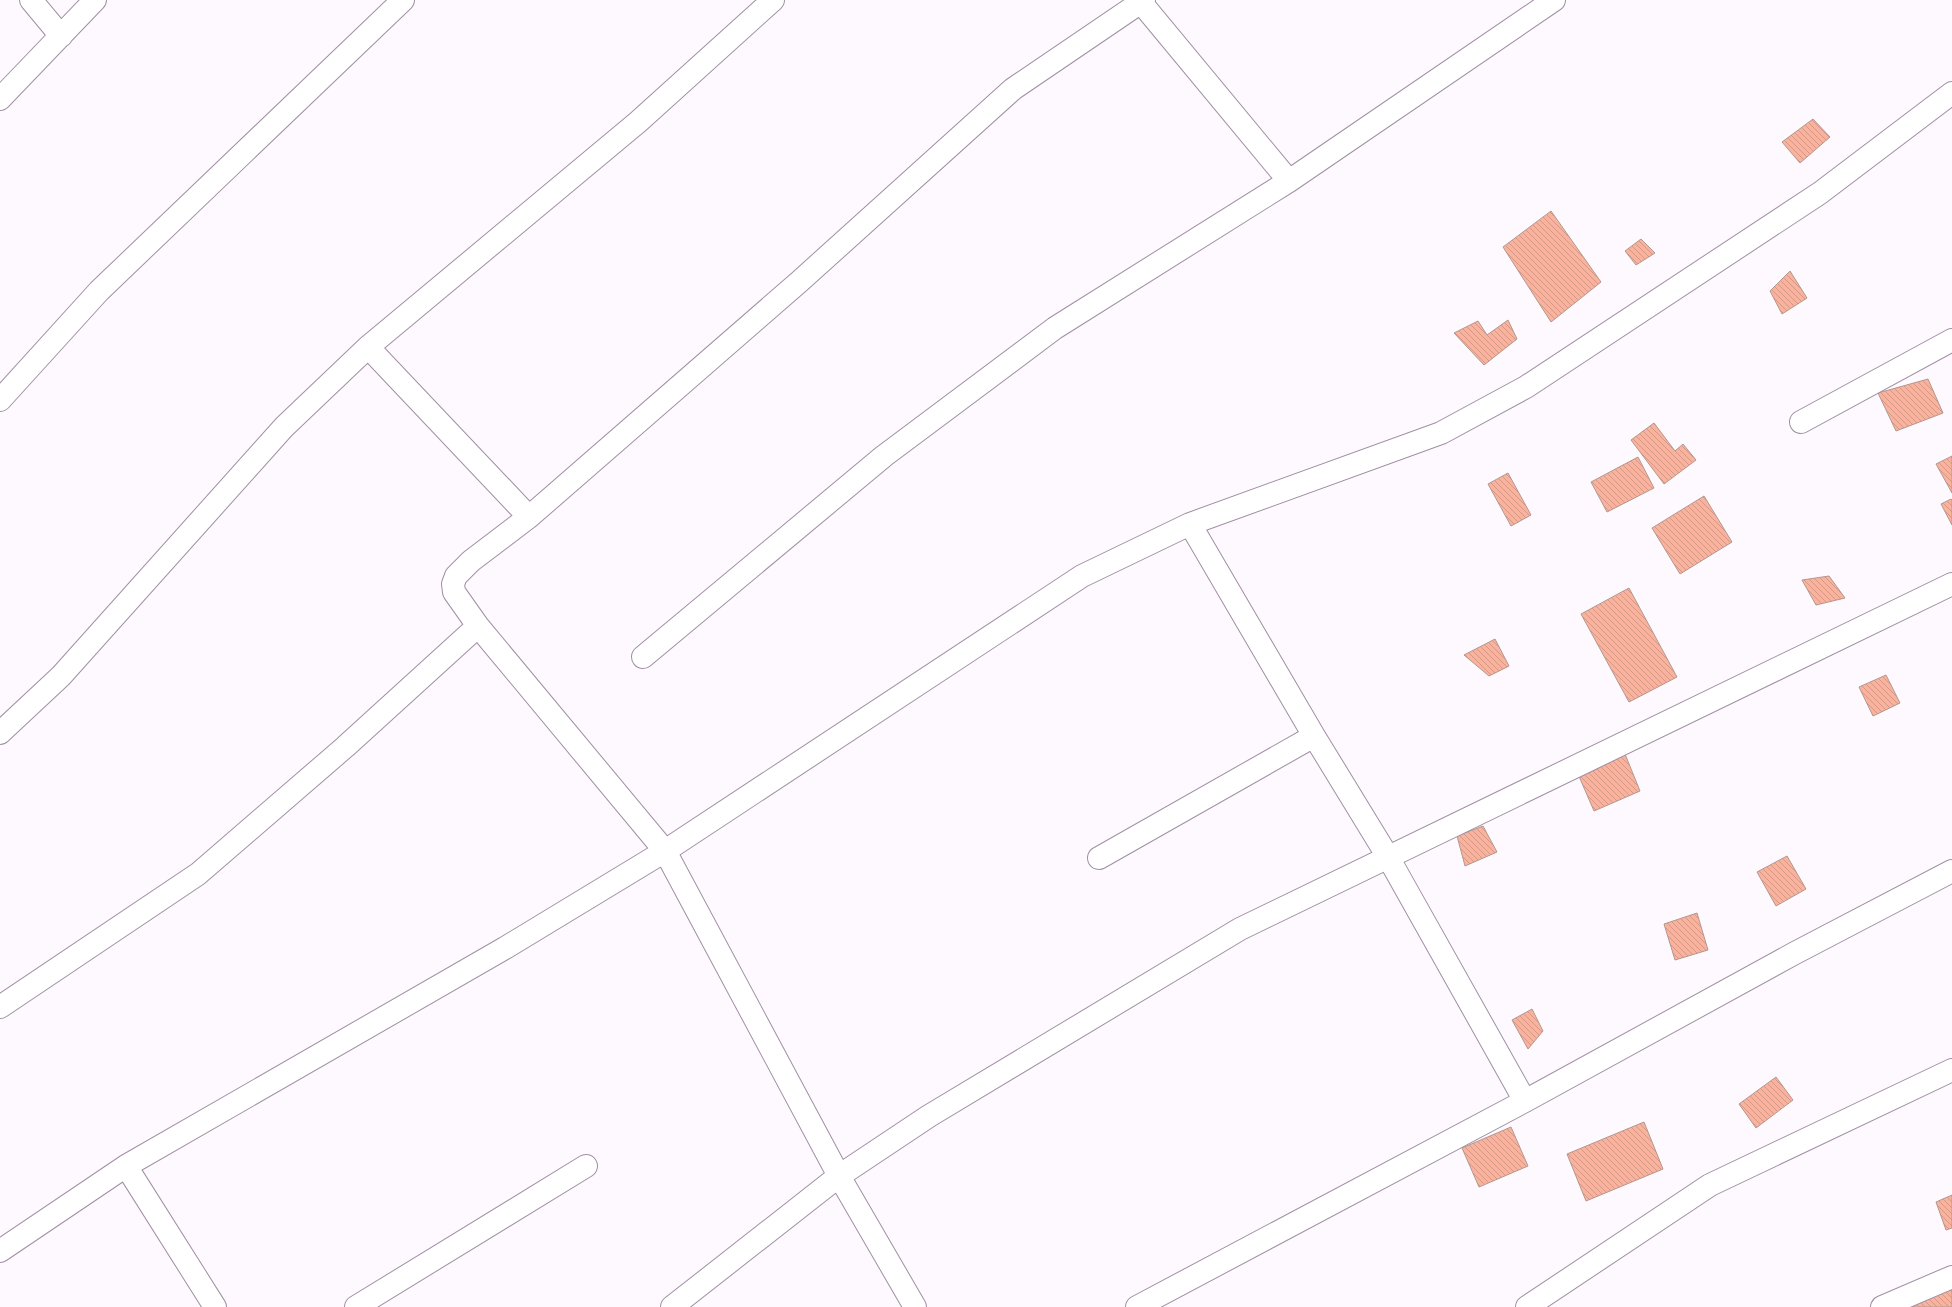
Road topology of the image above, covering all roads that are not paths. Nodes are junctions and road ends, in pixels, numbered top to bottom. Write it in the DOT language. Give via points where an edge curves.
graph roads {
  1 [pos="31,0"];
  2 [pos="95,0"];
  3 [pos="403,0"];
  4 [pos="773,0"];
  5 [pos="1554,0"];
  6 [pos="1141,1"];
  7 [pos="60,36"];
  8 [pos="1952,92"];
  9 [pos="0,99"];
  10 [pos="1289,181"];
  11 [pos="1952,340"];
  12 [pos="368,347"];
  13 [pos="0,400"];
  14 [pos="1801,422"];
  15 [pos="529,517"];
  16 [pos="1190,524"];
  17 [pos="1952,584"];
  18 [pos="478,626"];
  19 [pos="643,657"];
  20 [pos="0,733"];
  21 [pos="1314,736"];
  22 [pos="665,851"];
  23 [pos="1388,857"];
  24 [pos="1099,858"];
  25 [pos="1952,871"];
  26 [pos="0,1007"];
  27 [pos="1952,1070"];
  28 [pos="1525,1101"];
  29 [pos="126,1166"];
  30 [pos="586,1166"];
  31 [pos="839,1176"];
  32 [pos="0,1251"];
  33 [pos="1952,1277"];
  34 [pos="215,1307"];
  35 [pos="356,1307"];
  36 [pos="672,1307"];
  37 [pos="915,1307"];
  38 [pos="1137,1307"];
  39 [pos="1527,1307"];
  40 [pos="1882,1307"];
  1 -- 7 [label="street"];
  2 -- 7 [label="street"];
  3 -- 13 [label="street" via="99,291"];
  4 -- 12 [label="street" via="638,122"];
  5 -- 10 [label="street"];
  6 -- 10 [label="street"];
  6 -- 15 [label="street" via="1013,89 799,282"];
  7 -- 9 [label="street"];
  8 -- 16 [label="street" via="1820,193 1526,387 1441,433"];
  10 -- 19 [label="street" via="1055,328 884,456"];
  11 -- 14 [label="street"];
  12 -- 15 [label="street"];
  12 -- 20 [label="street" via="284,427 61,676"];
  15 -- 18 [label="street" via="471,561 456,576 454,592"];
  16 -- 21 [label="street"];
  16 -- 22 [label="street" via="1082,576"];
  17 -- 23 [label="street"];
  18 -- 22 [label="street"];
  18 -- 26 [label="street" via="345,747 198,874"];
  21 -- 23 [label="street"];
  21 -- 24 [label="street"];
  22 -- 29 [label="street" via="505,948"];
  22 -- 31 [label="street"];
  23 -- 28 [label="street"];
  23 -- 31 [label="street" via="1240,929 929,1116"];
  25 -- 28 [label="street" via="1788,957"];
  27 -- 39 [label="street" via="1710,1185"];
  28 -- 38 [label="street"];
  29 -- 32 [label="street"];
  29 -- 34 [label="street"];
  30 -- 35 [label="street"];
  31 -- 36 [label="street"];
  31 -- 37 [label="street"];
  33 -- 40 [label="street"];
}
